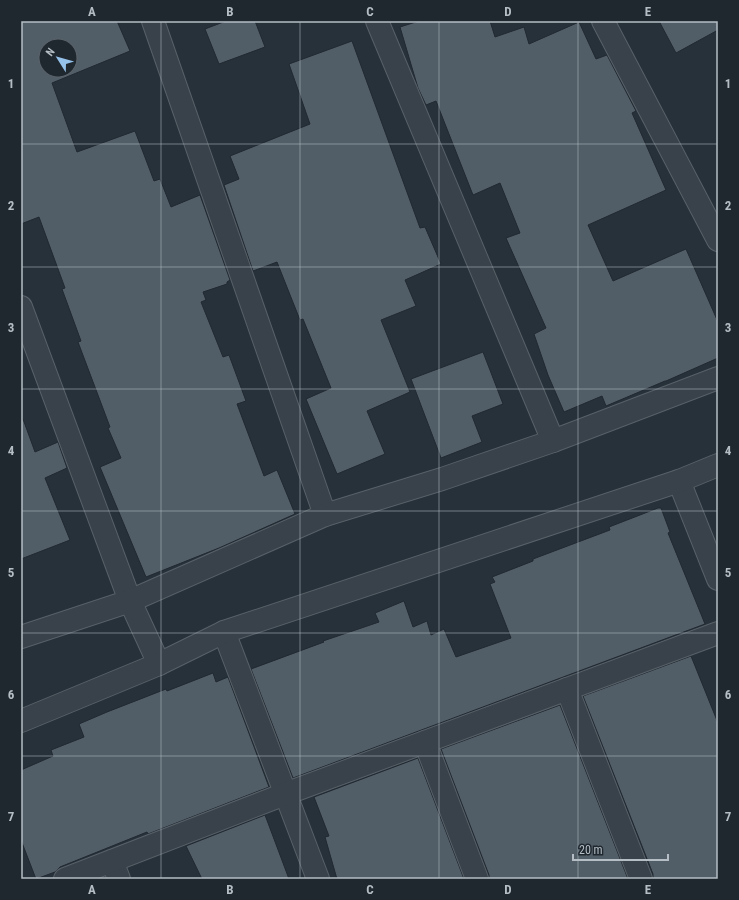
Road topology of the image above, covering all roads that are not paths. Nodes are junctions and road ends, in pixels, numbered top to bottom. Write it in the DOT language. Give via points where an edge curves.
graph roads {
  1 [pos="153,21"];
  2 [pos="377,21"];
  3 [pos="603,21"];
  4 [pos="718,240"];
  5 [pos="21,306"];
  6 [pos="718,378"];
  7 [pos="553,441"];
  8 [pos="718,465"];
  9 [pos="679,481"];
  10 [pos="326,515"];
  11 [pos="718,580"];
  12 [pos="130,601"];
  13 [pos="224,632"];
  14 [pos="718,633"];
  15 [pos="21,637"];
  16 [pos="159,664"];
  17 [pos="567,689"];
  18 [pos="21,721"];
  19 [pos="425,742"];
  20 [pos="285,794"];
  21 [pos="116,870"];
  22 [pos="65,879"];
  23 [pos="318,879"];
  24 [pos="477,879"];
  25 [pos="641,879"];
  1 -- 10 [label="street"];
  2 -- 7 [label="street"];
  3 -- 4 [label="street"];
  5 -- 12 [label="street"];
  6 -- 7 [label="street"];
  7 -- 10 [label="street"];
  8 -- 9 [label="street"];
  9 -- 11 [label="street"];
  9 -- 13 [label="street"];
  10 -- 12 [label="street"];
  12 -- 15 [label="street"];
  12 -- 16 [label="street"];
  13 -- 16 [label="street"];
  13 -- 20 [label="street"];
  14 -- 17 [label="street"];
  16 -- 18 [label="street"];
  17 -- 19 [label="street"];
  17 -- 25 [label="street"];
  19 -- 20 [label="street"];
  19 -- 24 [label="street"];
  20 -- 21 [label="street"];
  20 -- 23 [label="street"];
  21 -- 22 [label="street"];
}
